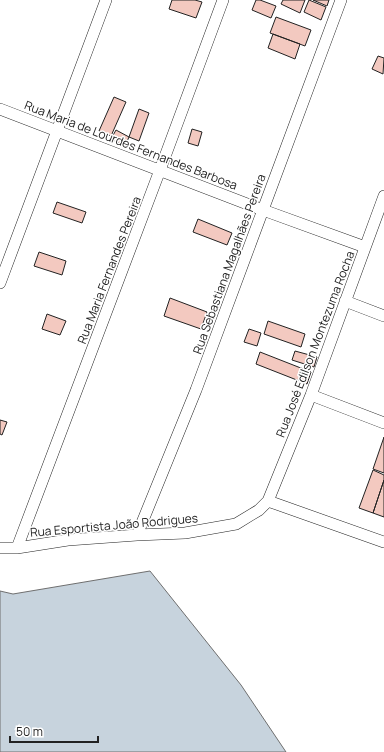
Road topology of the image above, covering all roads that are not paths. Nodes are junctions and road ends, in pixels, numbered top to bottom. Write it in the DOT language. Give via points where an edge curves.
graph roads {
  1 [pos="106,0"];
  2 [pos="223,0"];
  3 [pos="341,0"];
  4 [pos="0,109"];
  5 [pos="58,131"];
  6 [pos="160,170"];
  7 [pos="384,196"];
  8 [pos="263,210"];
  9 [pos="381,214"];
  10 [pos="365,247"];
  11 [pos="0,283"];
  12 [pos="345,301"];
  13 [pos="384,316"];
  14 [pos="311,396"];
  15 [pos="384,423"];
  16 [pos="268,501"];
  17 [pos="137,535"];
  18 [pos="384,542"];
  19 [pos="0,548"];
  20 [pos="17,548"];
  1 -- 5 [label="street"];
  2 -- 6 [label="street, Rua Maria Fernandes Pereira"];
  3 -- 8 [label="street, Rua Sebastiana Magalhães Pereira"];
  4 -- 5 [label="street, Rua Maria de Lourdes Fernandes Barbosa"];
  5 -- 6 [label="street, Rua Maria de Lourdes Fernandes Barbosa"];
  5 -- 11 [label="street"];
  6 -- 8 [label="street, Rua Maria de Lourdes Fernandes Barbosa"];
  6 -- 20 [label="street, Rua Maria Fernandes Pereira"];
  7 -- 9 [label="street, Rua José Edilson Montezuma Rocha"];
  8 -- 10 [label="street, Rua Maria de Lourdes Fernandes Barbosa"];
  8 -- 17 [label="street, Rua Sebastiana Magalhães Pereira" via="196,390"];
  9 -- 10 [label="street, Rua José Edilson Montezuma Rocha"];
  10 -- 12 [label="street, Rua José Edilson Montezuma Rocha"];
  12 -- 13 [label="street"];
  12 -- 14 [label="street, Rua José Edilson Montezuma Rocha"];
  14 -- 15 [label="street"];
  14 -- 16 [label="street, Rua José Edilson Montezuma Rocha"];
  16 -- 17 [label="street, Rua Esportista João Rodrigues" via="259,510 236,524 184,534"];
  16 -- 18 [label="street"];
  17 -- 20 [label="street, Rua Esportista João Rodrigues" via="68,540"];
  19 -- 20 [label="street, Rua Esportista João Rodrigues"];
}
